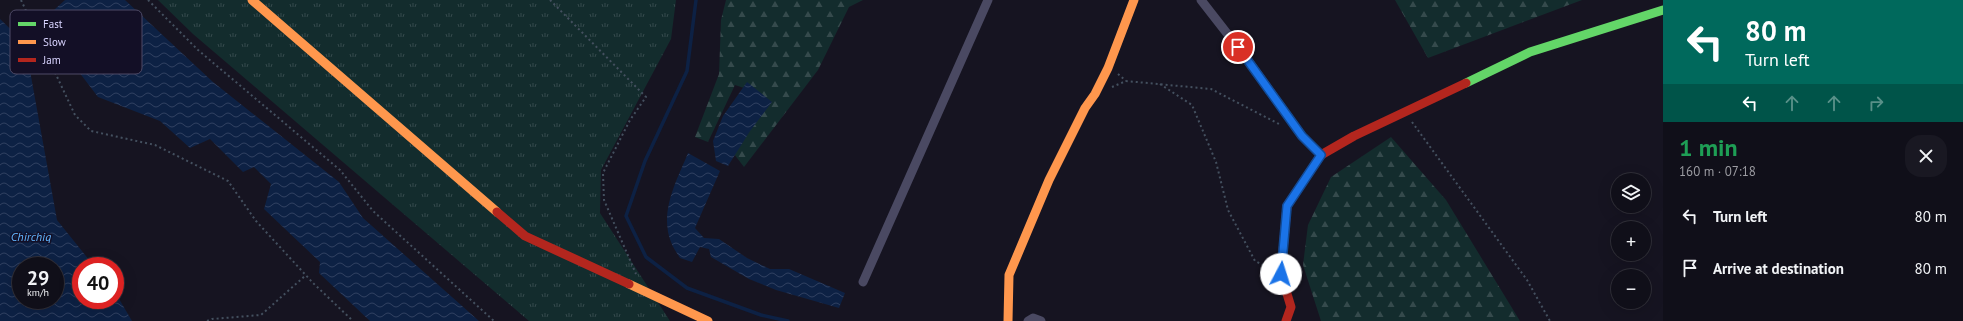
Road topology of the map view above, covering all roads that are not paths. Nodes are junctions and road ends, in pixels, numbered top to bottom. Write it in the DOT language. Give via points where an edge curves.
graph roads {
  1 [pos="252,0"];
  2 [pos="988,0"];
  3 [pos="1134,0"];
  4 [pos="1201,0"];
  5 [pos="1663,10"];
  6 [pos="1321,155"];
  7 [pos="864,282"];
  8 [pos="708,321"];
  9 [pos="1008,321"];
  10 [pos="1028,321"];
  11 [pos="1041,321"];
  12 [pos="1286,321"];
  1 -- 8 [label="street" via="525,236"];
  2 -- 7 [label="street"];
  3 -- 9 [label="street" via="1108,68 1049,180 1009,275"];
  4 -- 6 [label="street" via="1302,136"];
  5 -- 6 [label="street" via="1530,52 1354,136"];
  6 -- 12 [label="street" via="1287,206 1281,274 1291,307"];
  10 -- 11 [label="street" via="1033,318"];
}
